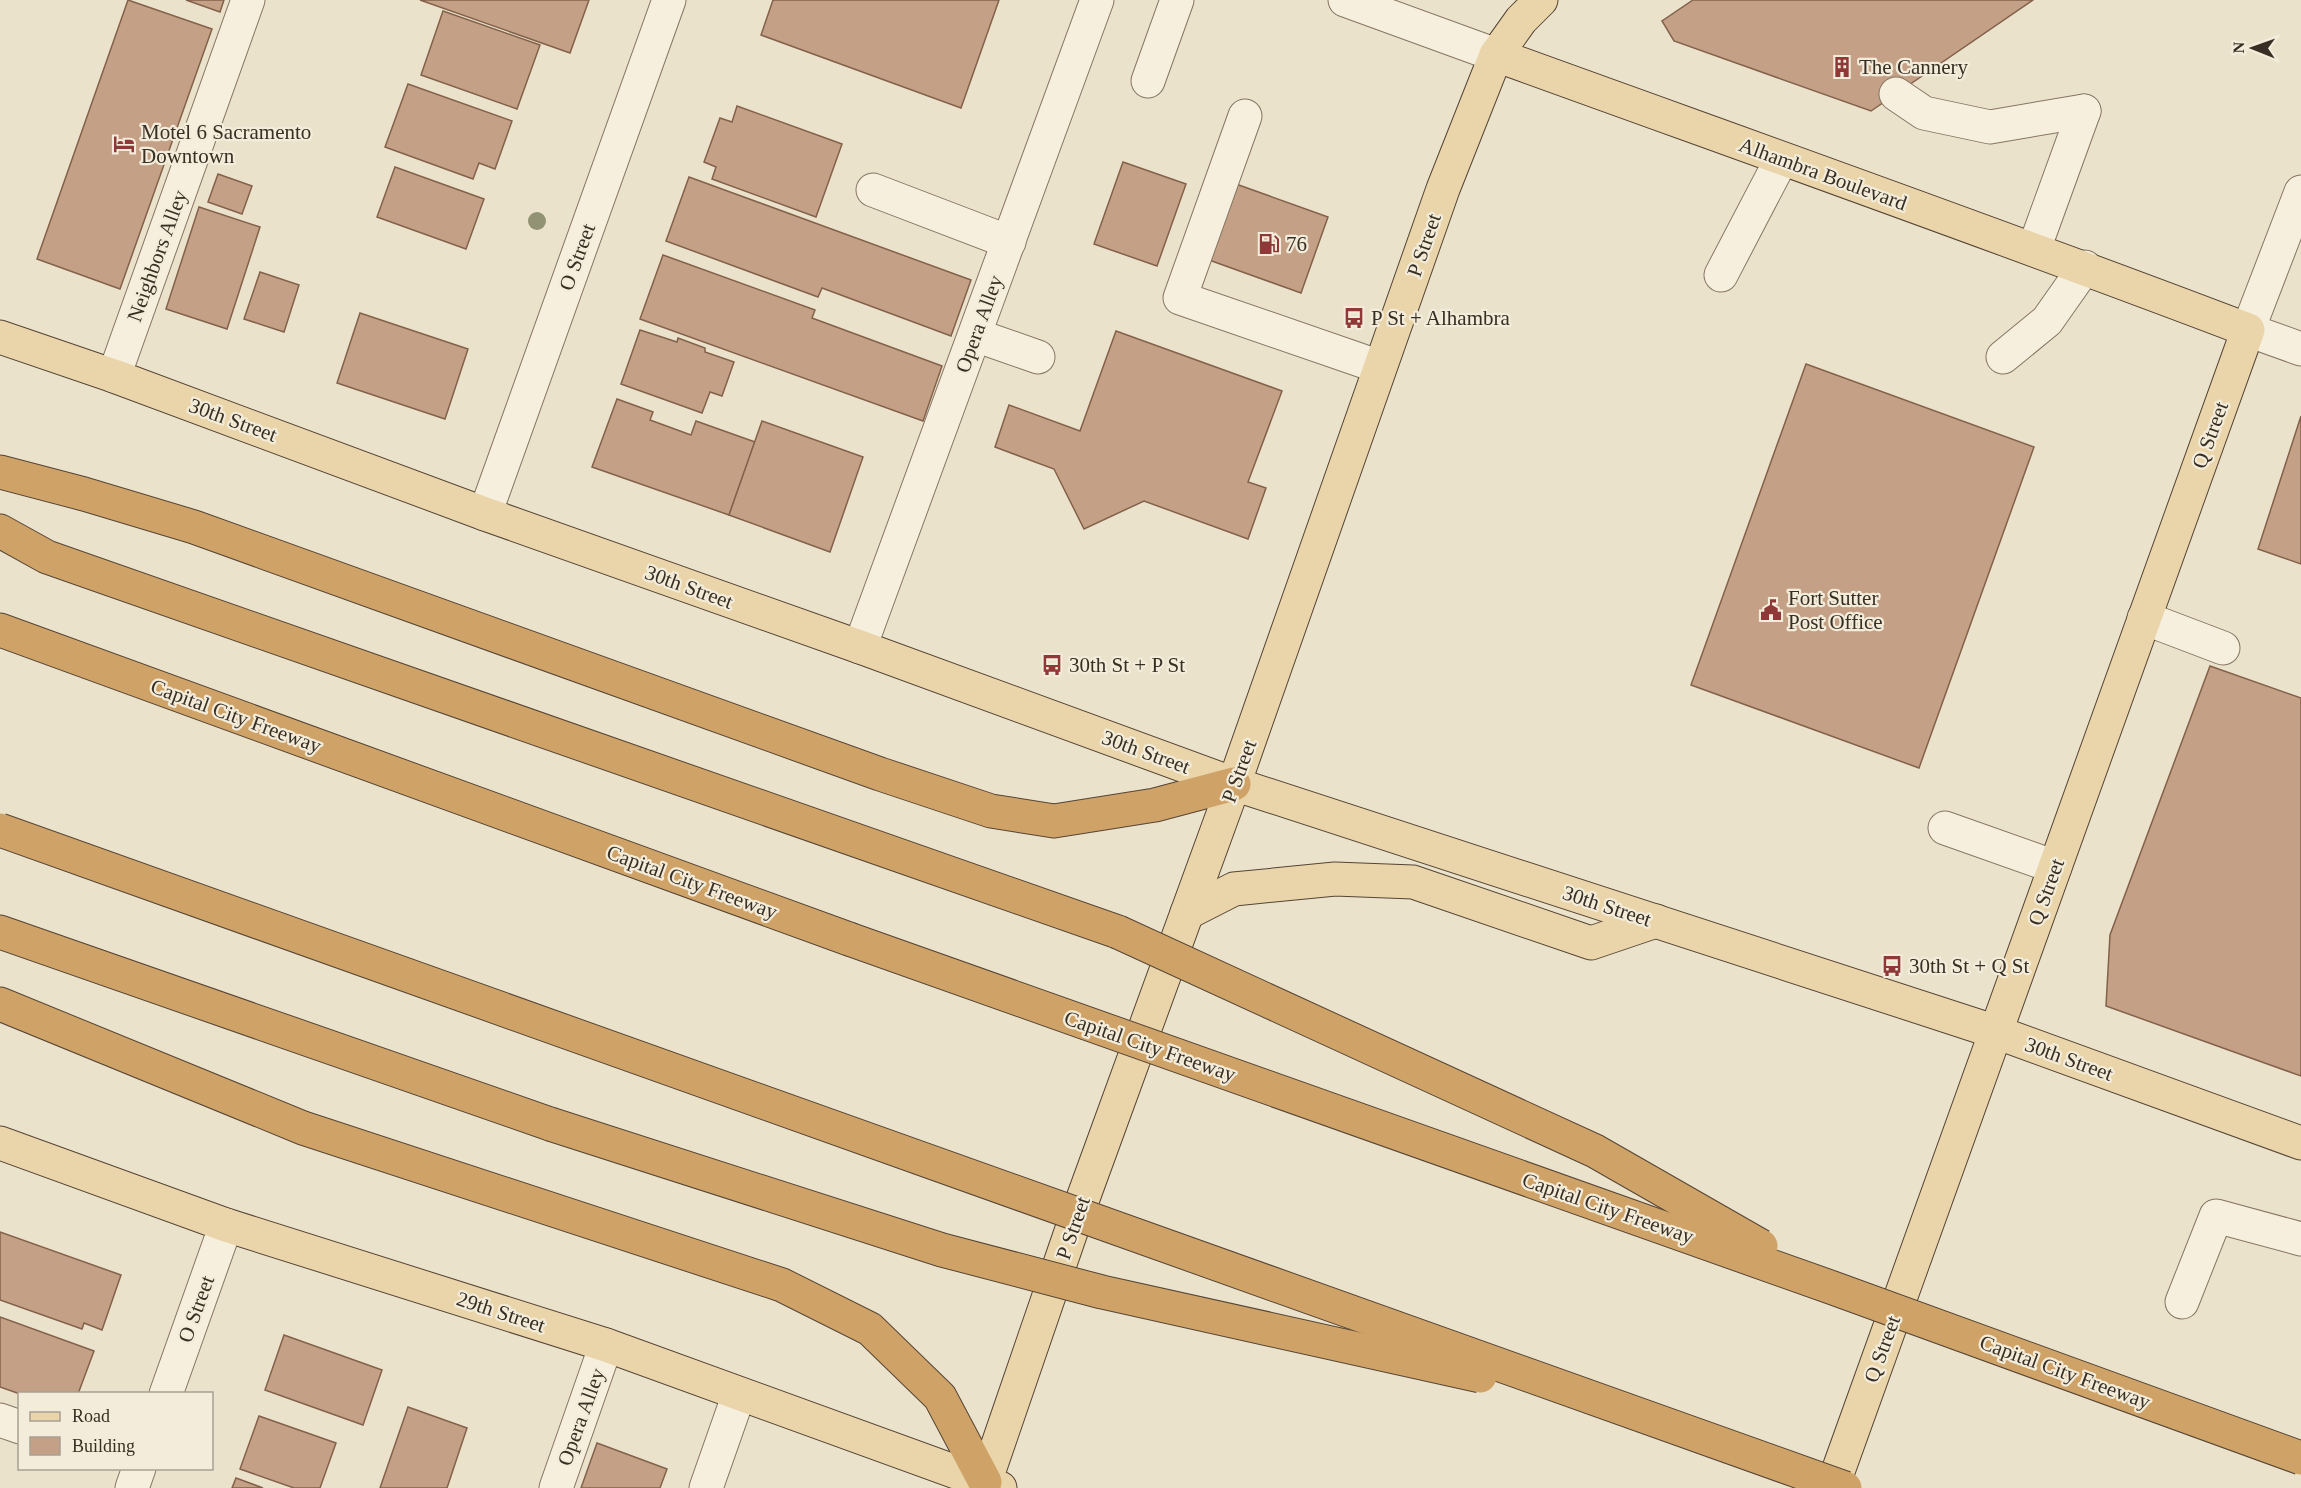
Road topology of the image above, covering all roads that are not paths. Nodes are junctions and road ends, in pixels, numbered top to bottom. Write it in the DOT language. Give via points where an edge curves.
graph roads {
  1 [pos="248,0"];
  2 [pos="669,0"];
  3 [pos="1097,0"];
  4 [pos="1177,0"];
  5 [pos="1345,0"];
  6 [pos="1541,0"];
  7 [pos="1496,55"];
  8 [pos="1148,81"];
  9 [pos="1896,94"];
  10 [pos="1245,116"];
  11 [pos="1781,160"];
  12 [pos="873,190"];
  13 [pos="2301,192"];
  14 [pos="1009,242"];
  15 [pos="2034,249"];
  16 [pos="2085,267"];
  17 [pos="1721,275"];
  18 [pos="2248,330"];
  19 [pos="975,335"];
  20 [pos="0,337"];
  21 [pos="2301,349"];
  22 [pos="1038,357"];
  23 [pos="2003,357"];
  24 [pos="1380,368"];
  25 [pos="114,376"];
  26 [pos="0,472"];
  27 [pos="485,514"];
  28 [pos="0,531"];
  29 [pos="2144,618"];
  30 [pos="0,630"];
  31 [pos="860,647"];
  32 [pos="2223,648"];
  33 [pos="1234,784"];
  34 [pos="1945,828"];
  35 [pos="0,830"];
  36 [pos="2055,867"];
  37 [pos="1187,913"];
  38 [pos="1656,921"];
  39 [pos="0,932"];
  40 [pos="0,1004"];
  41 [pos="1996,1032"];
  42 [pos="0,1143"];
  43 [pos="2301,1143"];
  44 [pos="226,1225"];
  45 [pos="2301,1239"];
  46 [pos="1833,1288"];
  47 [pos="2182,1302"];
  48 [pos="606,1345"];
  49 [pos="167,1392"];
  50 [pos="739,1394"];
  51 [pos="1620,1408"];
  52 [pos="0,1420"];
  53 [pos="18,1426"];
  54 [pos="2301,1458"];
  55 [pos="138,1470"];
  56 [pos="989,1486"];
  57 [pos="132,1488"];
  58 [pos="555,1488"];
  59 [pos="706,1488"];
  60 [pos="1832,1488"];
  61 [pos="1845,1488"];
  1 -- 25 [label="street, Neighbors Alley"];
  2 -- 27 [label="street, O Street"];
  3 -- 14 [label="street, Opera Alley"];
  4 -- 8 [label="street"];
  5 -- 7 [label="street, Alhambra Boulevard"];
  6 -- 7 [label="main road, P Street"];
  7 -- 11 [label="main road, Alhambra Boulevard"];
  7 -- 24 [label="main road, P Street" via="1443,189"];
  9 -- 15 [label="street" via="1924,113 1990,127 2084,111"];
  10 -- 24 [label="street" via="1180,298"];
  11 -- 15 [label="main road, Alhambra Boulevard"];
  11 -- 17 [label="street"];
  12 -- 14 [label="street"];
  13 -- 18 [label="street"];
  14 -- 19 [label="street, Opera Alley"];
  15 -- 16 [label="main road, Alhambra Boulevard"];
  16 -- 18 [label="main road, Alhambra Boulevard"];
  16 -- 23 [label="street" via="2047,321"];
  18 -- 21 [label="street, Alhambra Boulevard"];
  18 -- 29 [label="main road, Q Street"];
  19 -- 22 [label="street"];
  19 -- 31 [label="street, Opera Alley"];
  20 -- 25 [label="main road, 30th Street"];
  24 -- 33 [label="main road, P Street"];
  25 -- 27 [label="main road, 30th Street"];
  26 -- 33 [label="highway" via="194,527 991,811 1054,821 1155,805"];
  27 -- 31 [label="main road, 30th Street"];
  28 -- 46 [label="highway, bridge" via="47,557 1118,932 1595,1151"];
  29 -- 32 [label="street"];
  29 -- 36 [label="main road, Q Street"];
  30 -- 46 [label="highway, Capital City Freeway, bridge" via="872,947"];
  31 -- 33 [label="main road, 30th Street"];
  33 -- 37 [label="main road, P Street"];
  33 -- 38 [label="main road, 30th Street"];
  34 -- 36 [label="street"];
  35 -- 51 [label="highway, bridge"];
  36 -- 41 [label="main road, Q Street"];
  37 -- 38 [label="main road" via="1234,889 1335,879 1413,882 1592,943"];
  37 -- 56 [label="main road, P Street" via="1074,1223"];
  38 -- 41 [label="main road, 30th Street"];
  39 -- 51 [label="highway, bridge" via="550,1124 942,1250 1102,1292"];
  40 -- 56 [label="highway" via="303,1128 782,1286 870,1329 940,1397"];
  41 -- 43 [label="main road, 30th Street"];
  41 -- 60 [label="main road, Q Street"];
  42 -- 44 [label="main road, 29th Street"];
  44 -- 48 [label="main road, 29th Street"];
  44 -- 49 [label="street, O Street"];
  45 -- 47 [label="street" via="2216,1216"];
  46 -- 54 [label="highway, Capital City Freeway, bridge"];
  48 -- 50 [label="main road, 29th Street"];
  48 -- 58 [label="street, Opera Alley"];
  50 -- 56 [label="main road, 29th Street"];
  50 -- 59 [label="street"];
  51 -- 61 [label="highway, bridge"];
  52 -- 53 [label="street"];
  55 -- 57 [label="street"];
}
